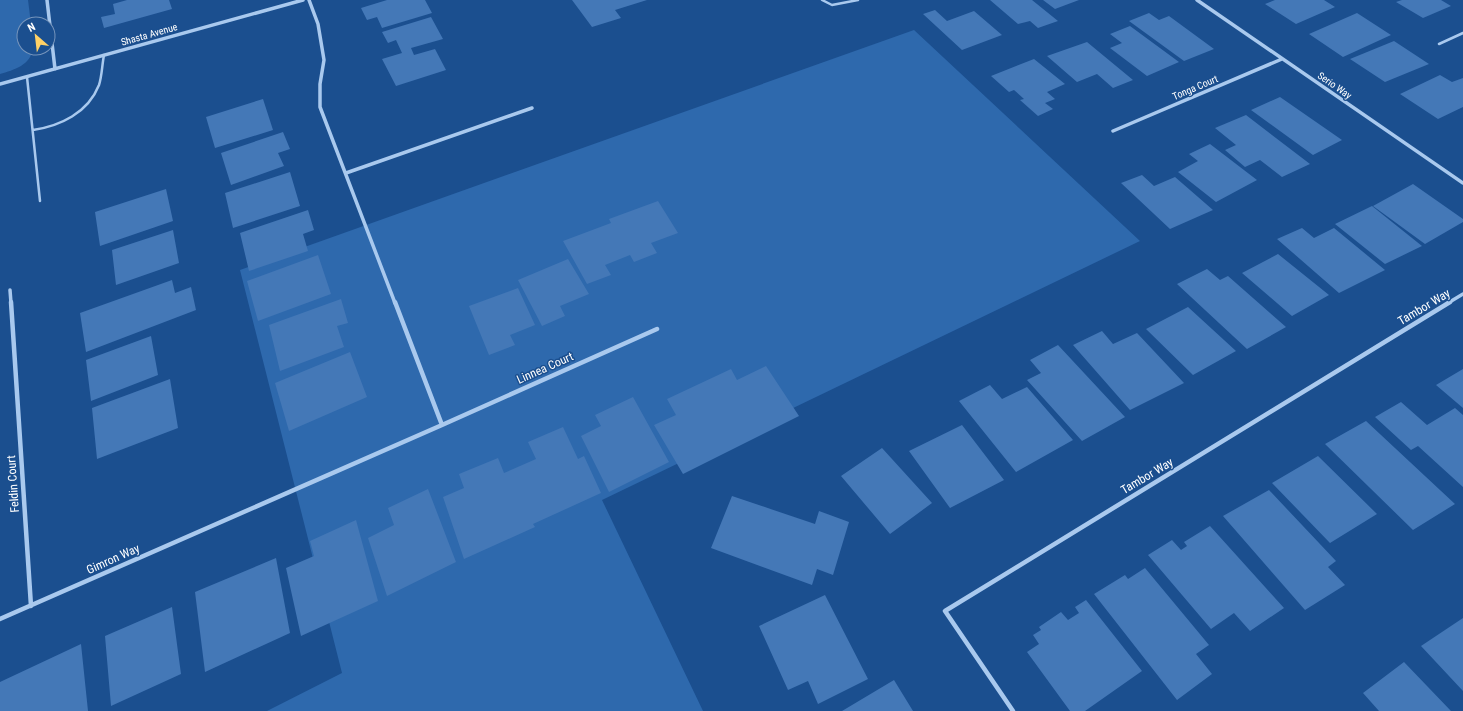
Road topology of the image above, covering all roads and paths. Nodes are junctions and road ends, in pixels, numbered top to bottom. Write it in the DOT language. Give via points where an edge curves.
graph roads {
  1 [pos="47,0"];
  2 [pos="303,0"];
  3 [pos="309,0"];
  4 [pos="822,0"];
  5 [pos="858,0"];
  6 [pos="1197,0"];
  7 [pos="1463,33"];
  8 [pos="1439,44"];
  9 [pos="104,55"];
  10 [pos="1282,59"];
  11 [pos="55,68"];
  12 [pos="27,76"];
  13 [pos="0,84"];
  14 [pos="532,108"];
  15 [pos="33,130"];
  16 [pos="1114,131"];
  17 [pos="346,173"];
  18 [pos="1463,183"];
  19 [pos="40,201"];
  20 [pos="10,290"];
  21 [pos="1463,294"];
  22 [pos="657,329"];
  23 [pos="442,425"];
  24 [pos="234,517"];
  25 [pos="31,606"];
  26 [pos="0,619"];
  27 [pos="1013,711"];
  1 -- 11 [label="street"];
  2 -- 9 [label="street, Shasta Avenue"];
  3 -- 17 [label="street" via="318,24 324,60 320,107"];
  4 -- 5 [label="lane" via="832,5"];
  6 -- 10 [label="street, Serio Way"];
  7 -- 8 [label="lane"];
  9 -- 11 [label="street, Shasta Avenue"];
  9 -- 15 [label="lane" via="98,88 85,106 67,121"];
  10 -- 16 [label="street, Tonga Court"];
  10 -- 18 [label="street, Serio Way"];
  11 -- 12 [label="street, Shasta Avenue"];
  12 -- 13 [label="street, Shasta Avenue"];
  12 -- 15 [label="lane"];
  14 -- 17 [label="street"];
  15 -- 19 [label="lane"];
  17 -- 23 [label="street"];
  20 -- 25 [label="street, Feldin Court"];
  21 -- 27 [label="street, Tambor Way" via="945,611"];
  22 -- 23 [label="street, Linnea Court"];
  23 -- 24 [label="street, Linnea Court"];
  24 -- 25 [label="street, Gimron Way"];
  25 -- 26 [label="street, Gimron Way"];
}
